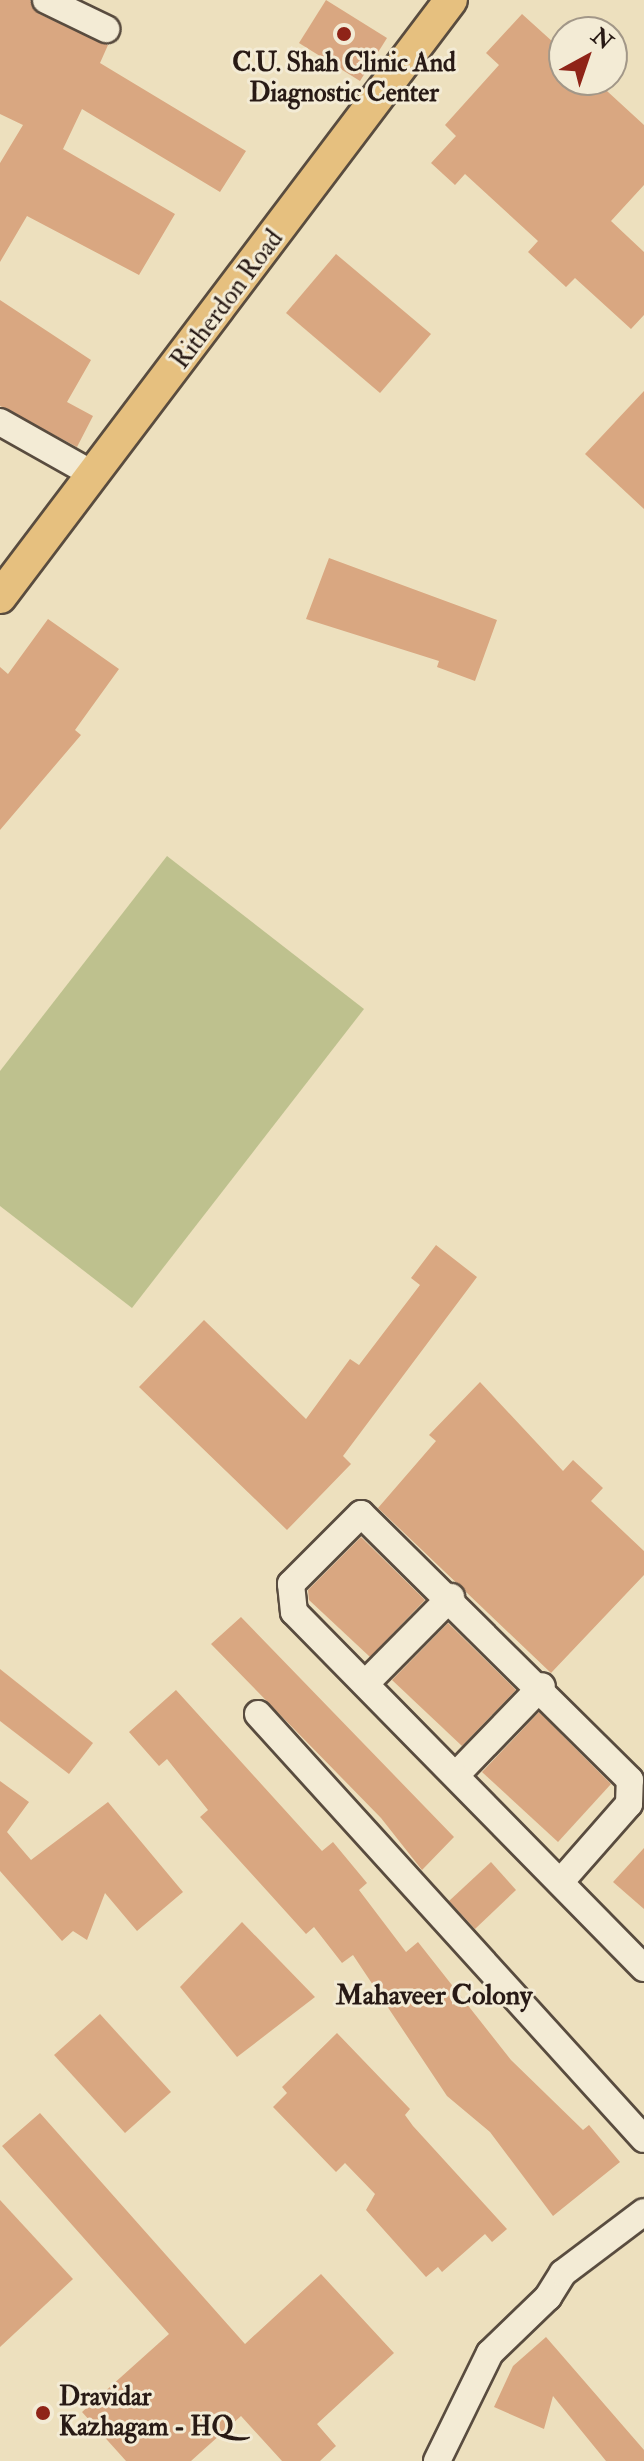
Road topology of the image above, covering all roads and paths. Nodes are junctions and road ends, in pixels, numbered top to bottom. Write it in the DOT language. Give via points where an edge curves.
graph roads {
  1 [pos="46,0"];
  2 [pos="451,0"];
  3 [pos="106,29"];
  4 [pos="0,422"];
  5 [pos="94,475"];
  6 [pos="0,597"];
  7 [pos="451,1597"];
  8 [pos="366,1683"];
  9 [pos="542,1686"];
  10 [pos="258,1714"];
  11 [pos="457,1774"];
  12 [pos="563,1879"];
  13 [pos="644,1968"];
  14 [pos="644,2139"];
  15 [pos="644,2212"];
  16 [pos="437,2461"];
  1 -- 3 [label="street"];
  2 -- 5 [label="main road, Ritherdon Road"];
  4 -- 5 [label="street"];
  5 -- 6 [label="main road, Ritherdon Road"];
  7 -- 8 [label="street"];
  7 -- 8 [label="street" via="361,1514 300,1571 289,1591 294,1612"];
  7 -- 9 [label="street"];
  8 -- 11 [label="street"];
  9 -- 11 [label="street"];
  9 -- 12 [label="street" via="617,1760 632,1792"];
  10 -- 14 [label="street"];
  11 -- 12 [label="street"];
  12 -- 13 [label="street"];
  15 -- 16 [label="street" via="563,2273 548,2297 490,2353"];
}
